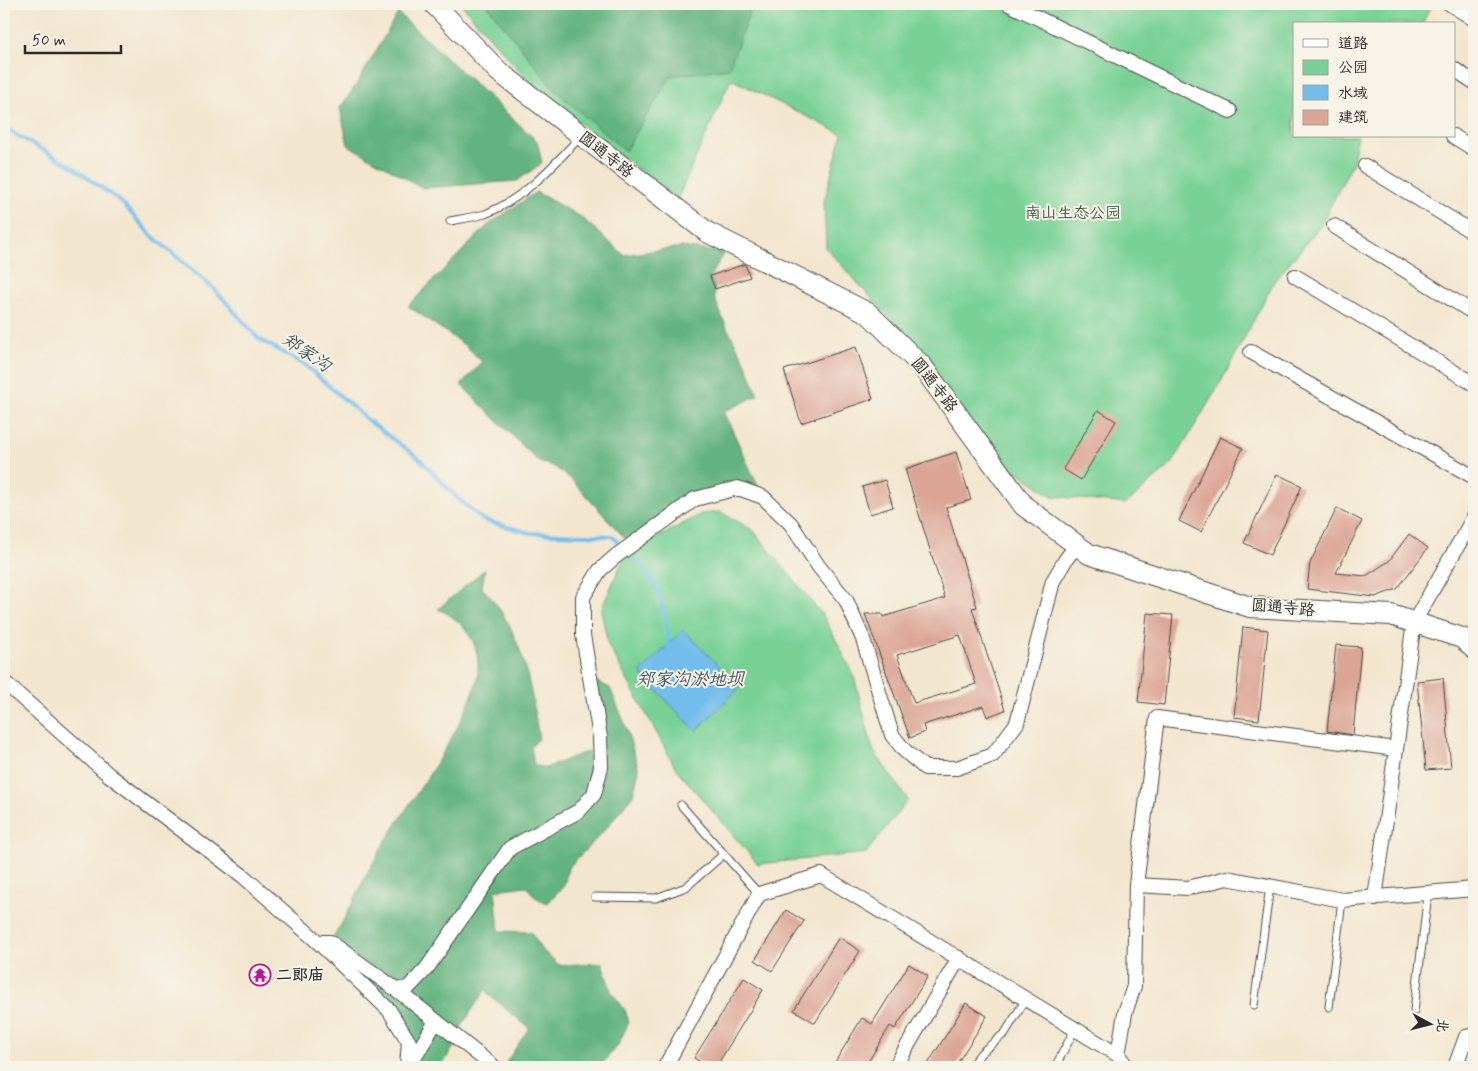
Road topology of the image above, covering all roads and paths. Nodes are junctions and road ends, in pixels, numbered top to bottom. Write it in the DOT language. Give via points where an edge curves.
graph roads {
  1 [pos="434,4"];
  2 [pos="1009,4"];
  3 [pos="1450,4"];
  4 [pos="1474,19"];
  5 [pos="1456,71"];
  6 [pos="1474,82"];
  7 [pos="1230,111"];
  8 [pos="582,136"];
  9 [pos="1456,138"];
  10 [pos="1474,149"];
  11 [pos="1365,166"];
  12 [pos="450,221"];
  13 [pos="1334,226"];
  14 [pos="1474,233"];
  15 [pos="1295,276"];
  16 [pos="1474,313"];
  17 [pos="1251,352"];
  18 [pos="1474,384"];
  19 [pos="1474,477"];
  20 [pos="1474,517"];
  21 [pos="1078,545"];
  22 [pos="1414,622"];
  23 [pos="1474,649"];
  24 [pos="4,682"];
  25 [pos="1396,749"];
  26 [pos="681,804"];
  27 [pos="724,854"];
  28 [pos="1136,884"];
  29 [pos="1270,886"];
  30 [pos="1474,889"];
  31 [pos="1428,893"];
  32 [pos="759,894"];
  33 [pos="595,897"];
  34 [pos="1375,898"];
  35 [pos="1342,900"];
  36 [pos="318,942"];
  37 [pos="958,958"];
  38 [pos="397,990"];
  39 [pos="1026,999"];
  40 [pos="1254,1005"];
  41 [pos="1329,1007"];
  42 [pos="1414,1011"];
  43 [pos="436,1021"];
  44 [pos="1075,1029"];
  45 [pos="1474,1035"];
  46 [pos="1118,1055"];
  47 [pos="408,1067"];
  48 [pos="494,1067"];
  49 [pos="665,1067"];
  50 [pos="895,1067"];
  51 [pos="970,1067"];
  52 [pos="1055,1067"];
  53 [pos="1127,1067"];
  54 [pos="1455,1067"];
  1 -- 8 [label="street, 圆通寺路" via="498,71"];
  2 -- 7 [label="street"];
  3 -- 4 [label="street"];
  5 -- 6 [label="street"];
  8 -- 12 [label="lane" via="516,198 484,214"];
  8 -- 21 [label="street, 圆通寺路" via="707,232 868,313 922,366 1024,506"];
  9 -- 10 [label="street"];
  11 -- 14 [label="street"];
  13 -- 16 [label="street"];
  15 -- 18 [label="street"];
  17 -- 19 [label="street"];
  20 -- 22 [label="street"];
  21 -- 22 [label="street, 圆通寺路" via="1089,554 1250,607 1391,615"];
  21 -- 38 [label="street" via="1053,581 1017,724 993,755 958,768 925,768 892,735 863,639 846,600 819,567 791,524 763,497 738,488 695,499 600,570 583,597 582,635 600,737 601,767 594,794 579,812 510,848 427,968 408,988"];
  22 -- 23 [label="street, 圆通寺路" via="1462,638"];
  22 -- 25 [label="street"];
  24 -- 36 [label="street" via="109,775 243,876"];
  25 -- 28 [label="street" via="1157,718"];
  25 -- 34 [label="street"];
  26 -- 27 [label="lane"];
  27 -- 32 [label="lane"];
  27 -- 33 [label="lane" via="686,887 656,898"];
  28 -- 29 [label="street" via="1188,888 1227,878"];
  28 -- 46 [label="street" via="1134,986 1125,1013"];
  29 -- 35 [label="street"];
  29 -- 40 [label="lane"];
  30 -- 31 [label="street"];
  31 -- 34 [label="street"];
  31 -- 42 [label="lane"];
  32 -- 37 [label="street" via="821,875"];
  32 -- 49 [label="street"];
  34 -- 35 [label="street"];
  35 -- 41 [label="lane"];
  36 -- 38 [label="street" via="330,942"];
  36 -- 47 [label="street" via="389,1010 409,1042"];
  37 -- 39 [label="street"];
  37 -- 50 [label="street"];
  38 -- 43 [label="street"];
  39 -- 44 [label="street"];
  39 -- 51 [label="lane" via="1005,1033"];
  43 -- 47 [label="street"];
  43 -- 48 [label="street"];
  44 -- 46 [label="street"];
  44 -- 52 [label="lane"];
  45 -- 54 [label="street" via="1466,1037"];
  46 -- 53 [label="street"];
}
